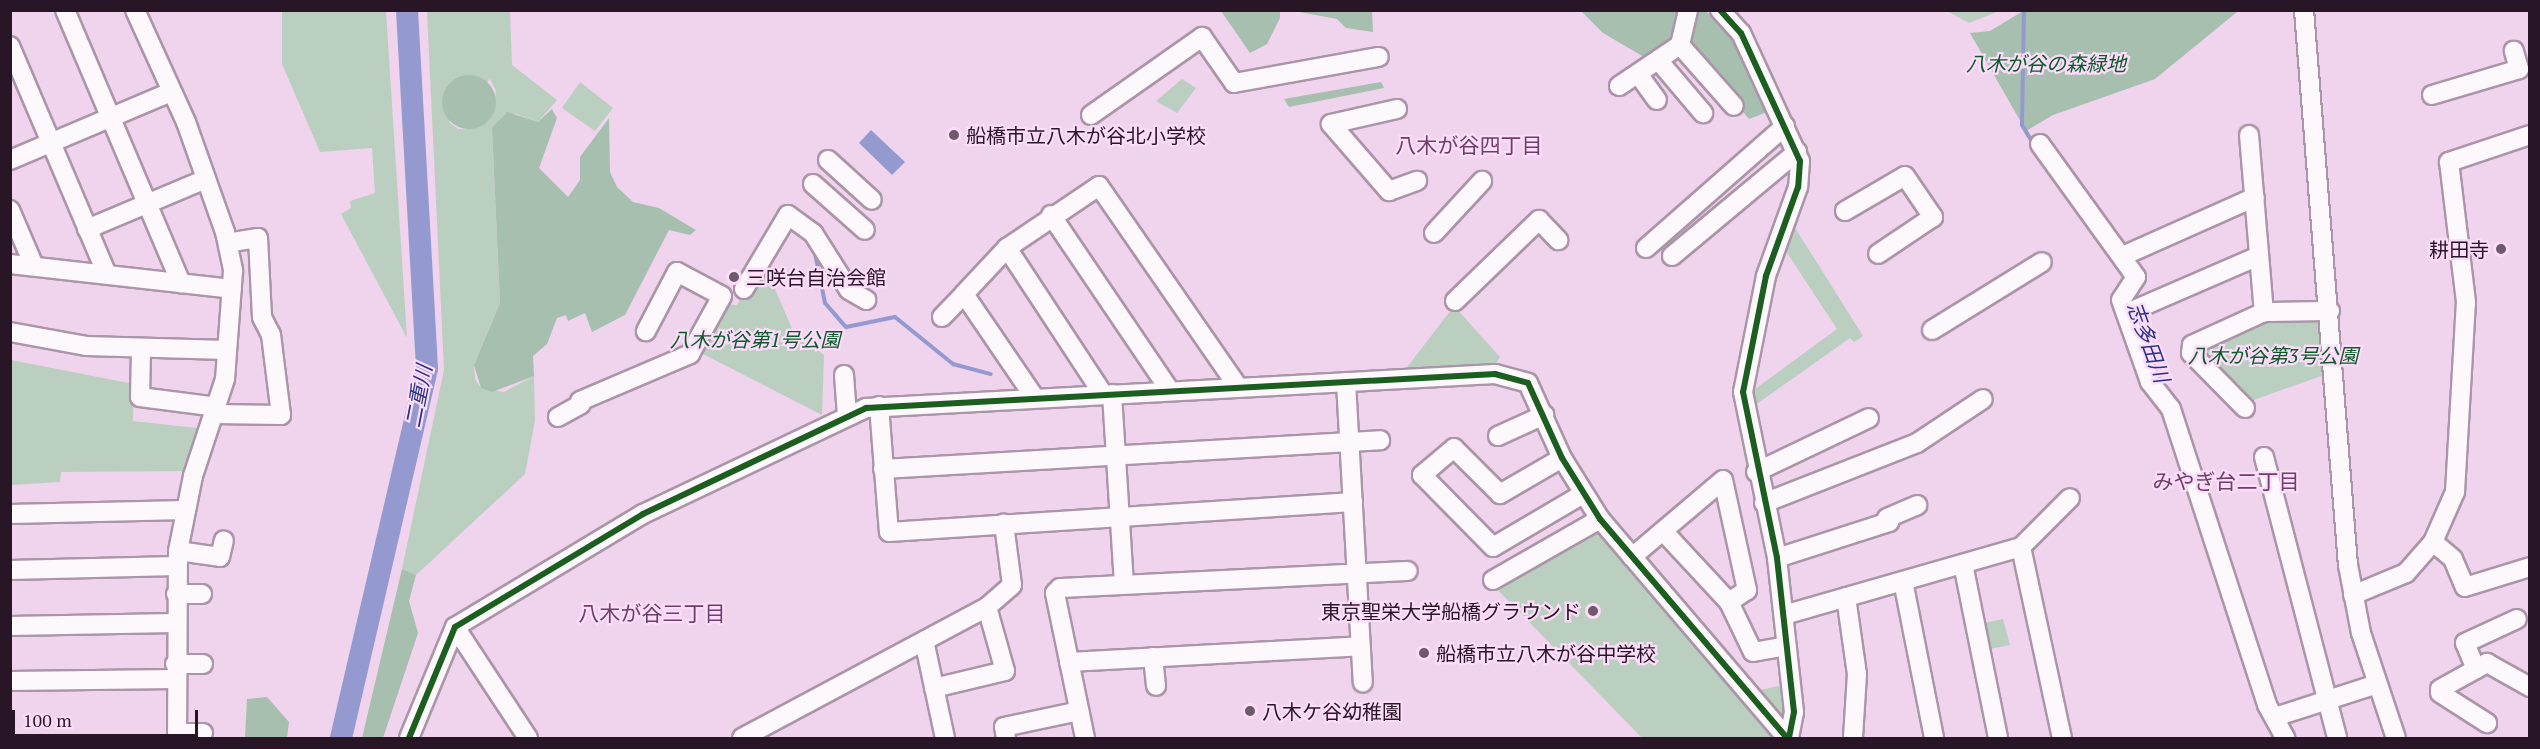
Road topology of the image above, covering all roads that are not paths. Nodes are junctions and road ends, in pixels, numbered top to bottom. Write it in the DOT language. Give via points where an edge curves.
graph roads {
  1 [pos="64,10"];
  2 [pos="135,10"];
  3 [pos="1688,10"];
  4 [pos="1720,10"];
  5 [pos="2304,10"];
  6 [pos="1680,45"];
  7 [pos="10,46"];
  8 [pos="2514,51"];
  9 [pos="1379,57"];
  10 [pos="1658,60"];
  11 [pos="1638,74"];
  12 [pos="1619,86"];
  13 [pos="171,92"];
  14 [pos="2432,95"];
  15 [pos="1657,100"];
  16 [pos="1734,106"];
  17 [pos="1397,110"];
  18 [pos="1702,113"];
  19 [pos="1091,116"];
  20 [pos="111,117"];
  21 [pos="1785,126"];
  22 [pos="2249,135"];
  23 [pos="2529,135"];
  24 [pos="51,143"];
  25 [pos="2040,144"];
  26 [pos="1797,152"];
  27 [pos="10,160"];
  28 [pos="828,160"];
  29 [pos="206,179"];
  30 [pos="1482,181"];
  31 [pos="1417,182"];
  32 [pos="813,184"];
  33 [pos="2255,197"];
  34 [pos="872,200"];
  35 [pos="146,204"];
  36 [pos="10,210"];
  37 [pos="1845,211"];
  38 [pos="1052,215"];
  39 [pos="87,229"];
  40 [pos="865,230"];
  41 [pos="1434,232"];
  42 [pos="1558,240"];
  43 [pos="228,243"];
  44 [pos="1007,248"];
  45 [pos="1646,249"];
  46 [pos="1878,254"];
  47 [pos="2125,255"];
  48 [pos="1671,256"];
  49 [pos="2259,256"];
  50 [pos="2042,262"];
  51 [pos="10,264"];
  52 [pos="34,266"];
  53 [pos="107,274"];
  54 [pos="181,283"];
  55 [pos="232,289"];
  56 [pos="744,289"];
  57 [pos="964,294"];
  58 [pos="866,300"];
  59 [pos="1455,301"];
  60 [pos="2330,311"];
  61 [pos="2264,312"];
  62 [pos="2127,313"];
  63 [pos="942,317"];
  64 [pos="1932,330"];
  65 [pos="646,331"];
  66 [pos="10,332"];
  67 [pos="141,350"];
  68 [pos="227,350"];
  69 [pos="844,375"];
  70 [pos="1346,382"];
  71 [pos="1238,387"];
  72 [pos="1170,391"];
  73 [pos="1107,394"];
  74 [pos="1035,398"];
  75 [pos="1983,399"];
  76 [pos="879,406"];
  77 [pos="2245,408"];
  78 [pos="216,410"];
  79 [pos="1544,415"];
  80 [pos="847,416"];
  81 [pos="558,417"];
  82 [pos="1869,418"];
  83 [pos="1498,436"];
  84 [pos="1380,440"];
  85 [pos="1350,442"];
  86 [pos="1116,456"];
  87 [pos="2264,457"];
  88 [pos="1562,458"];
  89 [pos="883,469"];
  90 [pos="1756,472"];
  91 [pos="1583,494"];
  92 [pos="2070,498"];
  93 [pos="1353,502"];
  94 [pos="1764,503"];
  95 [pos="1917,505"];
  96 [pos="186,510"];
  97 [pos="10,514"];
  98 [pos="1120,516"];
  99 [pos="1600,519"];
  100 [pos="1004,524"];
  101 [pos="1663,531"];
  102 [pos="224,540"];
  103 [pos="2433,542"];
  104 [pos="2021,548"];
  105 [pos="1632,557"];
  106 [pos="1777,558"];
  107 [pos="178,559"];
  108 [pos="1963,564"];
  109 [pos="2529,567"];
  110 [pos="10,570"];
  111 [pos="1408,571"];
  112 [pos="1357,574"];
  113 [pos="1493,580"];
  114 [pos="1903,581"];
  115 [pos="1124,585"];
  116 [pos="176,594"];
  117 [pos="202,594"];
  118 [pos="2353,594"];
  119 [pos="1846,597"];
  120 [pos="1729,602"];
  121 [pos="987,607"];
  122 [pos="1784,615"];
  123 [pos="2517,619"];
  124 [pos="175,623"];
  125 [pos="10,626"];
  126 [pos="455,627"];
  127 [pos="925,645"];
  128 [pos="1361,646"];
  129 [pos="1786,646"];
  130 [pos="1153,657"];
  131 [pos="1069,662"];
  132 [pos="203,664"];
  133 [pos="2476,669"];
  134 [pos="175,672"];
  135 [pos="10,681"];
  136 [pos="1363,683"];
  137 [pos="2377,684"];
  138 [pos="1156,686"];
  139 [pos="2529,687"];
  140 [pos="934,688"];
  141 [pos="2324,701"];
  142 [pos="1079,711"];
  143 [pos="2275,717"];
  144 [pos="2487,723"];
  145 [pos="203,733"];
  146 [pos="177,736"];
  147 [pos="409,738"];
  148 [pos="528,738"];
  149 [pos="742,738"];
  150 [pos="945,738"];
  151 [pos="1006,738"];
  152 [pos="1085,738"];
  153 [pos="1788,738"];
  154 [pos="1853,738"];
  155 [pos="1934,738"];
  156 [pos="1998,738"];
  157 [pos="2062,738"];
  158 [pos="2284,738"];
  159 [pos="2337,738"];
  160 [pos="2396,738"];
  1 -- 20 [label="street"];
  2 -- 13 [label="street" via="157,49"];
  3 -- 6 [label="street"];
  4 -- 21 [label="street" via="1741,33"];
  5 -- 60 [label="street"];
  6 -- 10 [label="street"];
  6 -- 16 [label="street"];
  7 -- 24 [label="street"];
  8 -- 14 [label="street" via="2519,69"];
  9 -- 19 [label="street" via="1234,83 1202,37"];
  10 -- 11 [label="street"];
  10 -- 18 [label="street"];
  11 -- 12 [label="street"];
  11 -- 15 [label="street"];
  13 -- 20 [label="street"];
  13 -- 29 [label="street"];
  17 -- 31 [label="street" via="1331,124 1389,191"];
  20 -- 24 [label="street"];
  20 -- 35 [label="street"];
  21 -- 26 [label="street"];
  21 -- 45 [label="street"];
  22 -- 33 [label="street"];
  23 -- 103 [label="street" via="2449,162 2465,344 2455,492"];
  24 -- 27 [label="street"];
  24 -- 39 [label="street"];
  25 -- 47 [label="street" via="2111,248"];
  26 -- 48 [label="street"];
  26 -- 90 [label="street" via="1800,180 1766,276 1743,392"];
  28 -- 34 [label="street"];
  29 -- 35 [label="street"];
  29 -- 43 [label="street"];
  30 -- 41 [label="street"];
  32 -- 40 [label="street"];
  33 -- 47 [label="street"];
  33 -- 49 [label="street"];
  35 -- 39 [label="street"];
  35 -- 54 [label="street"];
  36 -- 52 [label="street"];
  37 -- 46 [label="street" via="1905,176 1933,217"];
  38 -- 44 [label="street"];
  38 -- 71 [label="street" via="1099,186"];
  38 -- 72 [label="street"];
  39 -- 53 [label="street"];
  42 -- 59 [label="street" via="1539,220"];
  43 -- 55 [label="street"];
  43 -- 78 [label="street" via="258,238 262,317 271,335 281,415"];
  44 -- 57 [label="street"];
  44 -- 73 [label="street"];
  47 -- 62 [label="street" via="2136,277 2121,300"];
  49 -- 61 [label="street"];
  49 -- 62 [label="street"];
  50 -- 64 [label="street"];
  51 -- 52 [label="street"];
  52 -- 53 [label="street"];
  53 -- 54 [label="street"];
  54 -- 55 [label="street"];
  55 -- 68 [label="street"];
  56 -- 58 [label="street" via="788,215 813,233 849,291"];
  57 -- 63 [label="street"];
  57 -- 74 [label="street"];
  60 -- 61 [label="street"];
  60 -- 118 [label="street"];
  61 -- 77 [label="street" via="2192,345 2191,353"];
  62 -- 143 [label="street" via="2150,382 2171,409"];
  65 -- 81 [label="street" via="677,272 722,296 690,354 581,402"];
  66 -- 67 [label="street"];
  67 -- 68 [label="street"];
  67 -- 78 [label="street" via="140,397"];
  68 -- 78 [label="street"];
  69 -- 80 [label="street"];
  70 -- 71 [label="street"];
  70 -- 79 [label="street" via="1513,375 1528,382"];
  70 -- 85 [label="street"];
  71 -- 72 [label="street"];
  72 -- 73 [label="street"];
  73 -- 74 [label="street"];
  73 -- 86 [label="street"];
  74 -- 76 [label="street"];
  75 -- 94 [label="street" via="1917,443"];
  76 -- 80 [label="street"];
  76 -- 89 [label="street"];
  78 -- 96 [label="street"];
  79 -- 83 [label="street"];
  79 -- 88 [label="street"];
  80 -- 126 [label="street" via="644,514"];
  82 -- 90 [label="street"];
  84 -- 85 [label="street"];
  85 -- 86 [label="street"];
  85 -- 93 [label="street"];
  86 -- 89 [label="street"];
  86 -- 98 [label="street"];
  87 -- 141 [label="street"];
  88 -- 91 [label="street"];
  88 -- 91 [label="street" via="1500,494 1455,448 1422,475 1493,547"];
  89 -- 100 [label="street" via="889,532"];
  90 -- 94 [label="street"];
  91 -- 99 [label="street"];
  92 -- 104 [label="street"];
  93 -- 98 [label="street"];
  93 -- 112 [label="street"];
  94 -- 106 [label="street"];
  95 -- 106 [label="street" via="1887,518 1889,522"];
  96 -- 97 [label="street"];
  96 -- 107 [label="street"];
  98 -- 100 [label="street"];
  98 -- 115 [label="street"];
  99 -- 105 [label="street"];
  99 -- 113 [label="street"];
  100 -- 121 [label="street" via="1012,585"];
  101 -- 105 [label="street"];
  101 -- 120 [label="street"];
  101 -- 120 [label="street" via="1723,480 1747,590"];
  102 -- 107 [label="street" via="220,557"];
  103 -- 109 [label="street" via="2453,559 2465,587"];
  103 -- 118 [label="street" via="2397,580"];
  104 -- 108 [label="street"];
  104 -- 157 [label="street"];
  105 -- 153 [label="street"];
  106 -- 122 [label="street"];
  107 -- 110 [label="street"];
  107 -- 116 [label="street"];
  108 -- 114 [label="street"];
  108 -- 156 [label="street"];
  111 -- 112 [label="street"];
  112 -- 115 [label="street"];
  112 -- 128 [label="street"];
  114 -- 119 [label="street"];
  114 -- 155 [label="street"];
  115 -- 131 [label="street" via="1060,588 1054,593"];
  116 -- 117 [label="street"];
  116 -- 124 [label="street"];
  118 -- 137 [label="street"];
  119 -- 122 [label="street"];
  119 -- 154 [label="street" via="1857,674"];
  120 -- 129 [label="street" via="1753,651"];
  121 -- 127 [label="street"];
  121 -- 140 [label="street" via="1005,671"];
  122 -- 129 [label="street"];
  123 -- 133 [label="street" via="2464,643"];
  124 -- 125 [label="street"];
  124 -- 134 [label="street"];
  126 -- 147 [label="street"];
  126 -- 148 [label="street"];
  127 -- 140 [label="street"];
  127 -- 149 [label="street"];
  128 -- 130 [label="street"];
  128 -- 136 [label="street"];
  129 -- 153 [label="street" via="1794,712"];
  130 -- 131 [label="street"];
  130 -- 138 [label="street"];
  131 -- 142 [label="street"];
  132 -- 134 [label="street"];
  133 -- 139 [label="street" via="2487,663"];
  133 -- 144 [label="street" via="2440,691"];
  134 -- 135 [label="street"];
  134 -- 146 [label="street"];
  137 -- 141 [label="street"];
  137 -- 160 [label="street"];
  140 -- 150 [label="street"];
  141 -- 143 [label="street"];
  141 -- 159 [label="street"];
  142 -- 151 [label="street" via="1004,727"];
  142 -- 152 [label="street"];
  143 -- 158 [label="street"];
  145 -- 146 [label="street"];
}
